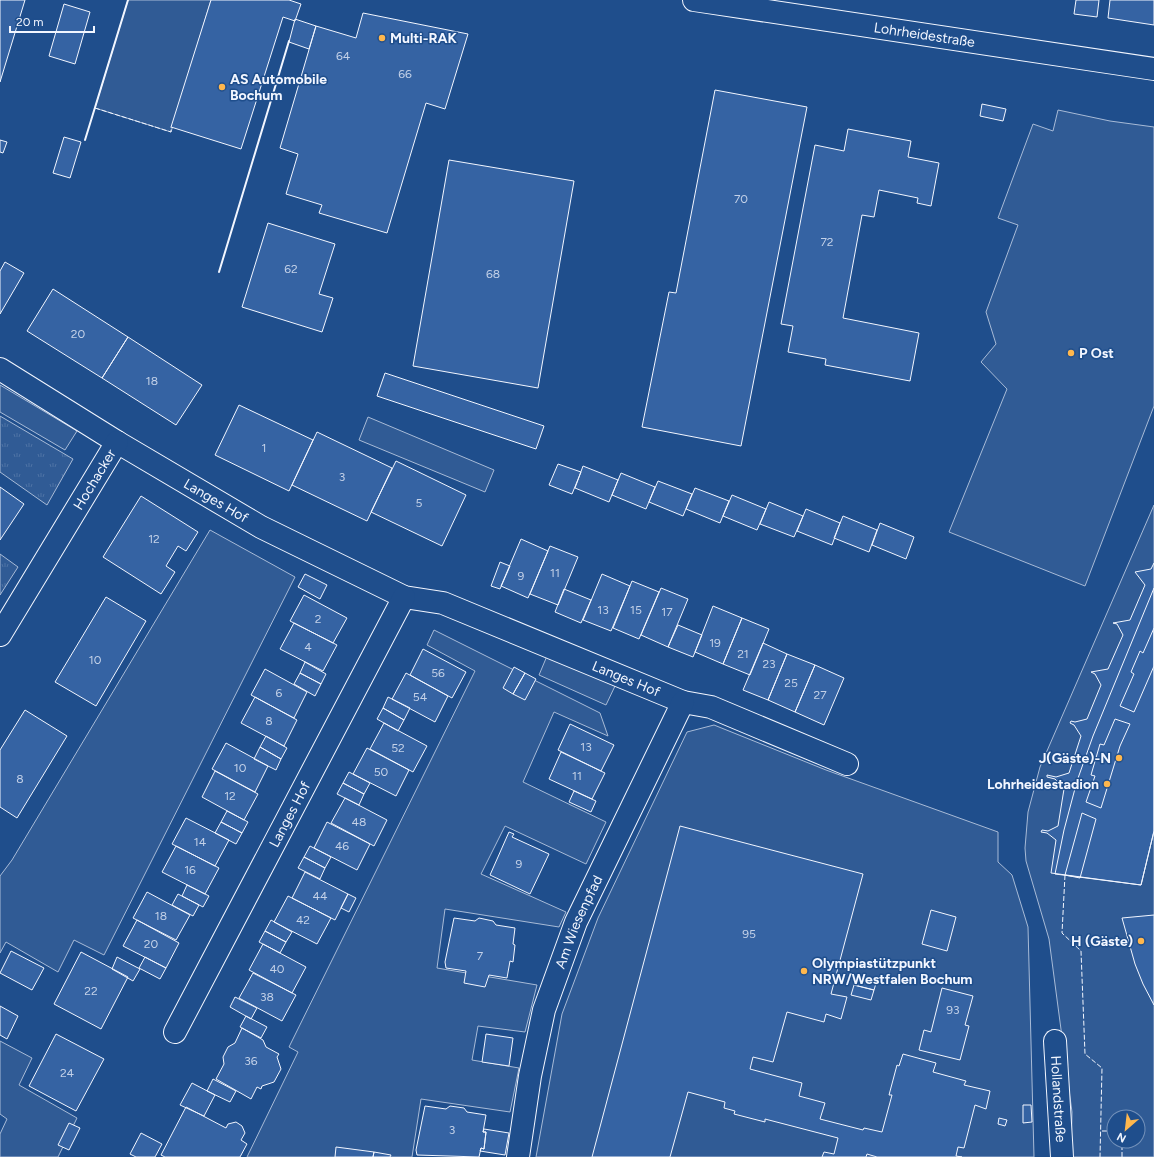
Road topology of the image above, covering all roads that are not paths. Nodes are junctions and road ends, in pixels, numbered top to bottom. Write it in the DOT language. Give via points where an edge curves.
graph roads {
  1 [pos="694,0"];
  2 [pos="1154,69"];
  3 [pos="0,369"];
  4 [pos="117,442"];
  5 [pos="404,596"];
  6 [pos="0,635"];
  7 [pos="683,702"];
  8 [pos="847,764"];
  9 [pos="175,1032"];
  10 [pos="1055,1041"];
  11 [pos="518,1157"];
  12 [pos="1062,1157"];
  1 -- 2 [label="street, Lohrheidestraße"];
  3 -- 4 [label="street, Hochacker"];
  4 -- 5 [label="street, Langes Hof" via="261,527"];
  4 -- 6 [label="street, Hochacker"];
  5 -- 7 [label="street, Langes Hof" via="443,603"];
  5 -- 9 [label="street, Langes Hof"];
  7 -- 8 [label="street, Langes Hof" via="711,707"];
  7 -- 11 [label="street, Am Wiesenpfad" via="576,922 547,1003 530,1076"];
  10 -- 12 [label="street, Hollandstraße"];
}
